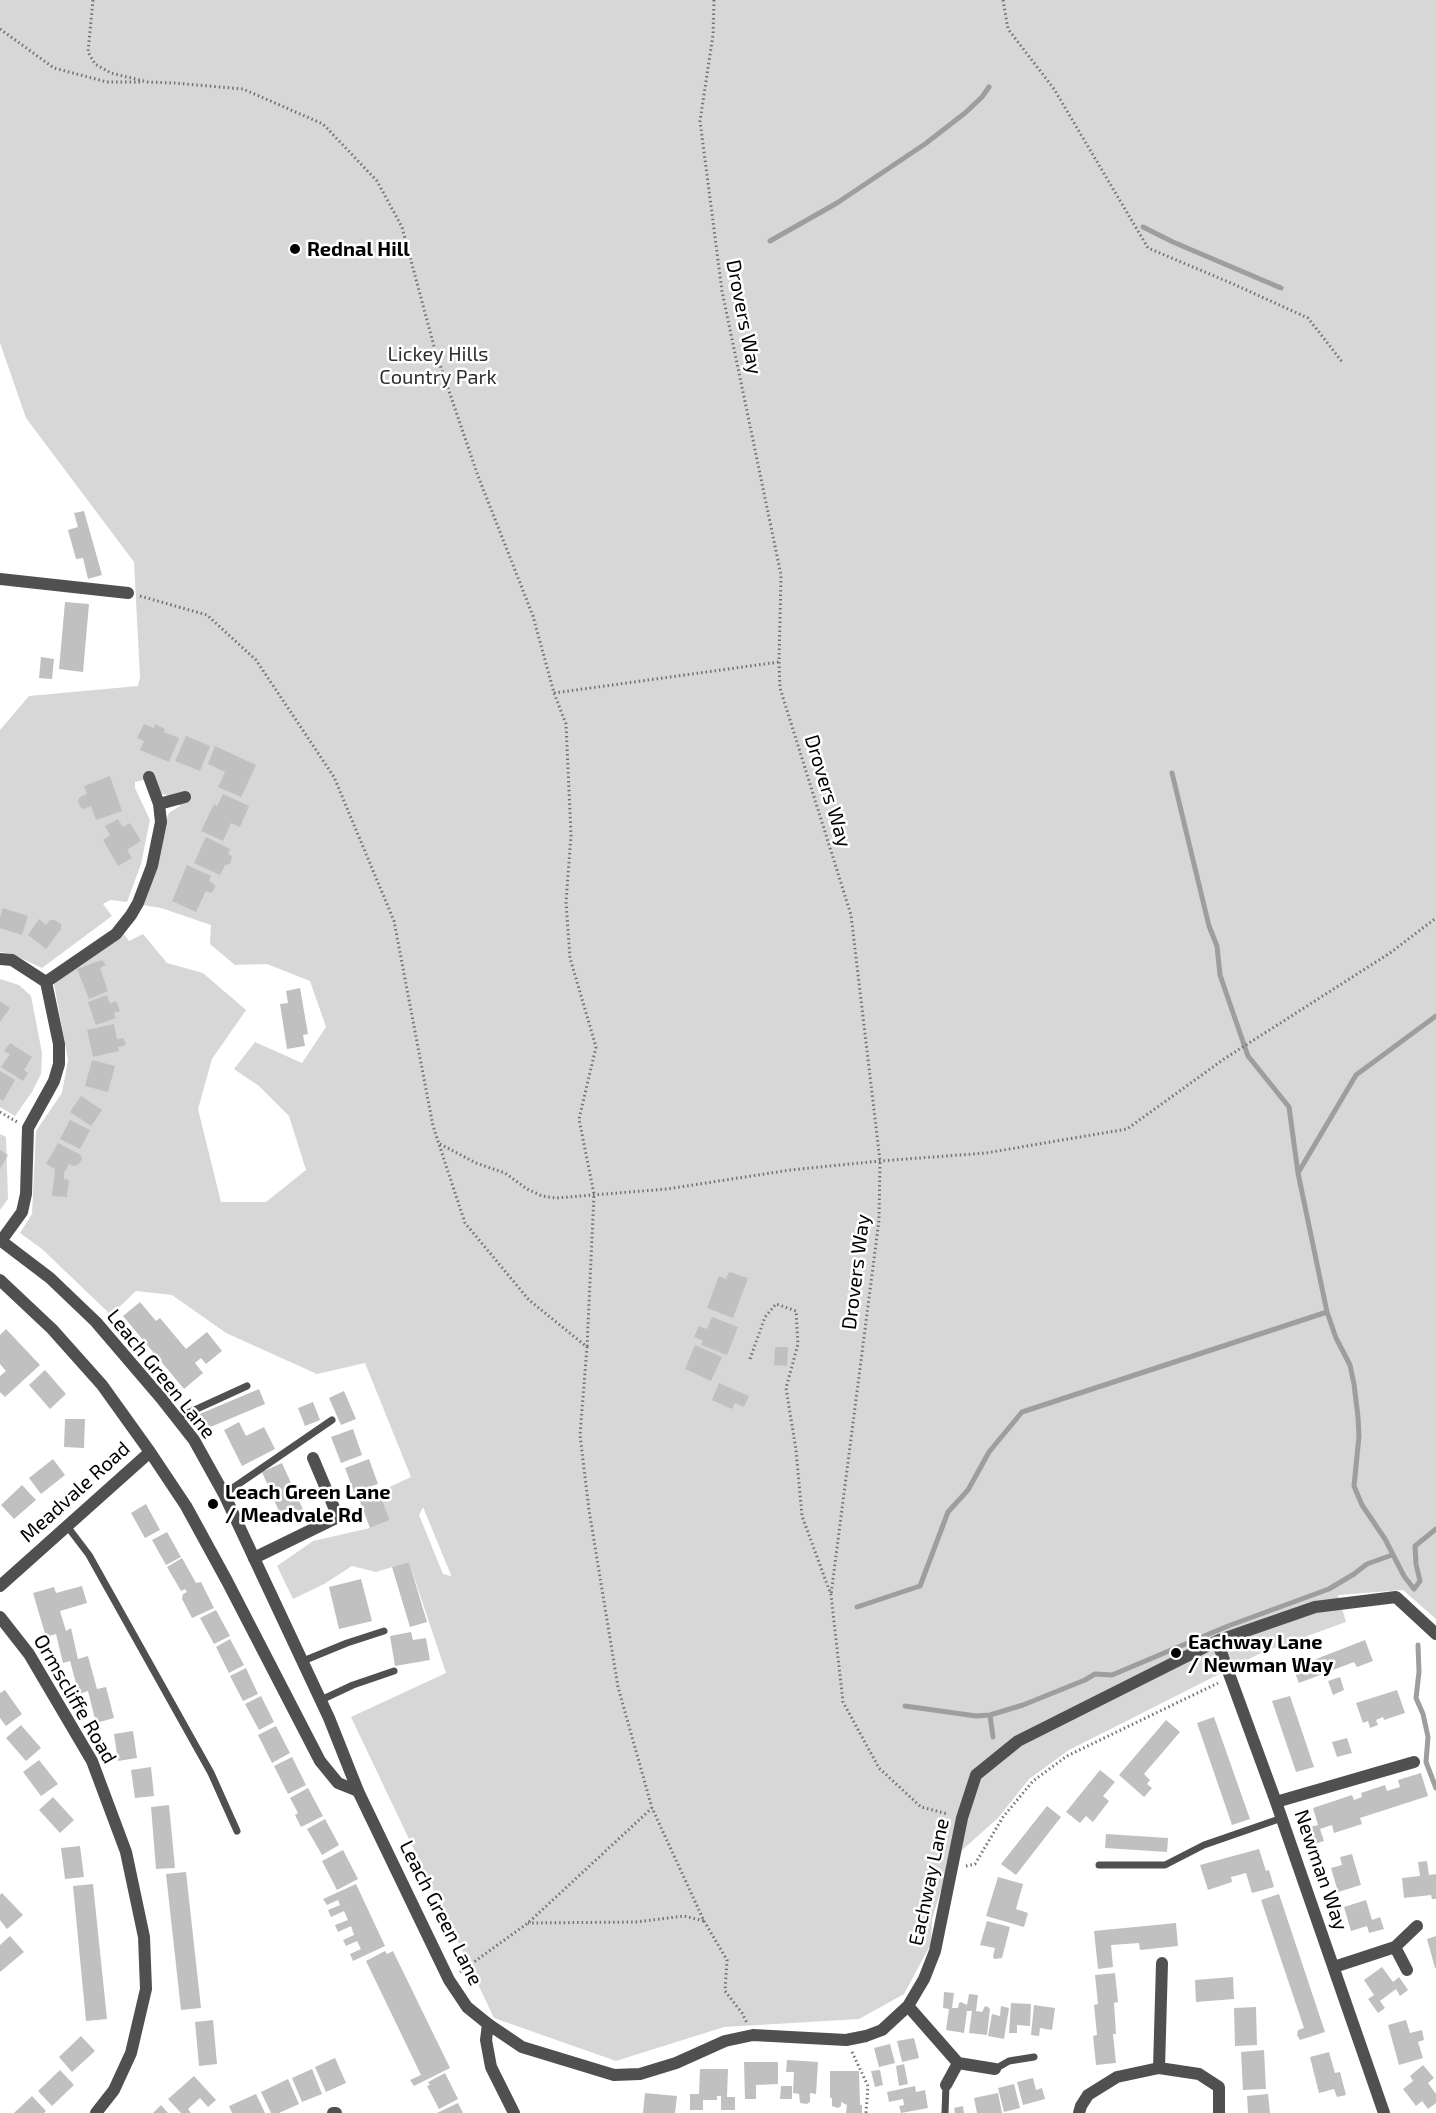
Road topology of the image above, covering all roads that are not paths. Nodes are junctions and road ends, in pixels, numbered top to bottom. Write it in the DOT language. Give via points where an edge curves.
graph roads {
  1 [pos="0,579"];
  2 [pos="128,592"];
  3 [pos="149,777"];
  4 [pos="185,797"];
  5 [pos="159,804"];
  6 [pos="0,959"];
  7 [pos="46,982"];
  8 [pos="1,1240"];
  9 [pos="0,1280"];
  10 [pos="247,1386"];
  11 [pos="177,1418"];
  12 [pos="332,1420"];
  13 [pos="150,1452"];
  14 [pos="314,1458"];
  15 [pos="224,1494"];
  16 [pos="67,1526"];
  17 [pos="254,1558"];
  18 [pos="0,1586"];
  19 [pos="0,1617"];
  20 [pos="384,1631"];
  21 [pos="1436,1634"];
  22 [pos="1217,1641"];
  23 [pos="303,1661"];
  24 [pos="394,1671"];
  25 [pos="321,1700"];
  26 [pos="1414,1762"];
  27 [pos="358,1791"];
  28 [pos="1276,1802"];
  29 [pos="1282,1818"];
  30 [pos="237,1831"];
  31 [pos="1099,1865"];
  32 [pos="1417,1926"];
  33 [pos="1395,1947"];
  34 [pos="1162,1963"];
  35 [pos="1334,1967"];
  36 [pos="1407,1970"];
  37 [pos="908,2006"];
  38 [pos="488,2024"];
  39 [pos="1034,2057"];
  40 [pos="958,2063"];
  41 [pos="1159,2068"];
  42 [pos="995,2069"];
  43 [pos="946,2085"];
  44 [pos="96,2113"];
  45 [pos="514,2113"];
  46 [pos="945,2113"];
  47 [pos="1078,2113"];
  48 [pos="1219,2113"];
  49 [pos="1384,2113"];
  1 -- 2 [label="street"];
  3 -- 5 [label="street"];
  4 -- 5 [label="street"];
  5 -- 7 [label="street" via="161,822 152,866 131,915 116,934"];
  6 -- 7 [label="street" via="12,960"];
  7 -- 8 [label="street" via="59,1044 58,1064 54,1082 28,1128 22,1212"];
  8 -- 11 [label="street, Leach Green Lane" via="50,1278 96,1322"];
  9 -- 13 [label="street" via="52,1329 102,1385"];
  10 -- 11 [label="lane"];
  11 -- 15 [label="street, Leach Green Lane"];
  12 -- 15 [label="lane"];
  13 -- 16 [label="street, Meadvale Road"];
  13 -- 27 [label="street" via="217,1562 320,1761 338,1783"];
  14 -- 17 [label="street" via="338,1517"];
  15 -- 17 [label="street, Leach Green Lane"];
  16 -- 18 [label="street, Meadvale Road"];
  16 -- 30 [label="lane" via="89,1555 194,1742"];
  17 -- 23 [label="street, Leach Green Lane"];
  19 -- 44 [label="street, Ormscliffe Road" via="29,1654 92,1761 126,1852 144,1937 146,1989 131,2053 114,2090"];
  20 -- 23 [label="lane"];
  21 -- 22 [label="street, Eachway Lane" via="1396,1597 1315,1607"];
  22 -- 28 [label="street, Newman Way"];
  22 -- 37 [label="street, Eachway Lane" via="1018,1741 976,1775 962,1818 935,1951"];
  23 -- 25 [label="street, Leach Green Lane"];
  24 -- 25 [label="lane" via="353,1684"];
  25 -- 27 [label="street, Leach Green Lane"];
  26 -- 28 [label="street"];
  27 -- 38 [label="street, Leach Green Lane" via="449,1980 467,2007"];
  28 -- 29 [label="street, Newman Way"];
  29 -- 31 [label="lane" via="1204,1845 1166,1865"];
  29 -- 35 [label="street, Newman Way"];
  32 -- 33 [label="street"];
  33 -- 35 [label="street"];
  33 -- 36 [label="street"];
  34 -- 41 [label="street"];
  35 -- 49 [label="street, Newman Way"];
  37 -- 38 [label="street, Eachway Lane" via="882,2030 866,2036 846,2040 753,2036 724,2041 640,2074 614,2075 522,2047"];
  37 -- 40 [label="street"];
  38 -- 45 [label="street" via="486,2040 491,2067"];
  39 -- 42 [label="lane" via="1009,2061"];
  40 -- 42 [label="street"];
  40 -- 43 [label="street"];
  41 -- 47 [label="street" via="1117,2077 1088,2096"];
  41 -- 48 [label="street" via="1199,2074 1218,2087"];
  43 -- 46 [label="lane"];
}
